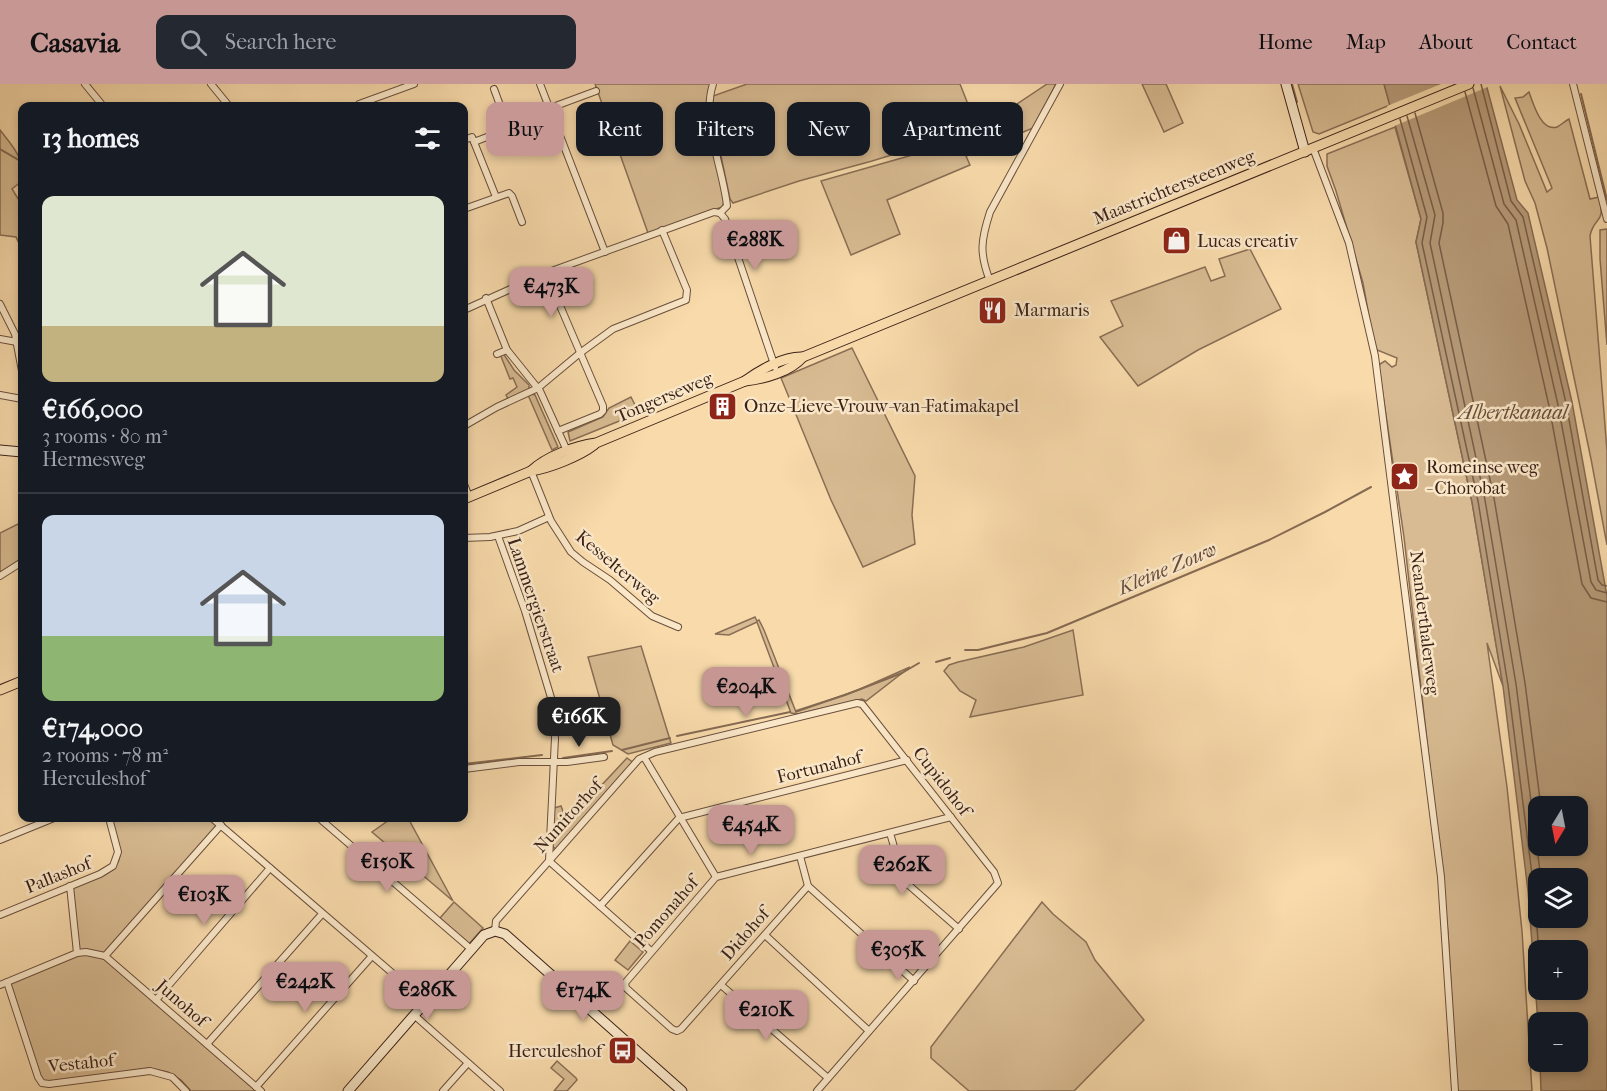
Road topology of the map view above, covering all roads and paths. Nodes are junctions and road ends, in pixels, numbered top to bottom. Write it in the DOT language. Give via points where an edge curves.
graph roads {
  1 [pos="85,84"];
  2 [pos="211,84"];
  3 [pos="414,84"];
  4 [pos="540,84"];
  5 [pos="713,84"];
  6 [pos="1060,84"];
  7 [pos="1286,84"];
  8 [pos="1469,84"];
  9 [pos="1573,84"];
  10 [pos="494,89"];
  11 [pos="596,91"];
  12 [pos="100,102"];
  13 [pos="226,102"];
  14 [pos="364,102"];
  15 [pos="499,102"];
  16 [pos="548,102"];
  17 [pos="564,103"];
  18 [pos="486,137"];
  19 [pos="468,138"];
  20 [pos="474,142"];
  21 [pos="564,145"];
  22 [pos="1309,150"];
  23 [pos="496,198"];
  24 [pos="468,208"];
  25 [pos="720,213"];
  26 [pos="1607,219"];
  27 [pos="522,222"];
  28 [pos="662,230"];
  29 [pos="605,252"];
  30 [pos="546,273"];
  31 [pos="990,281"];
  32 [pos="486,298"];
  33 [pos="0,304"];
  34 [pos="468,308"];
  35 [pos="0,339"];
  36 [pos="17,342"];
  37 [pos="18,348"];
  38 [pos="507,350"];
  39 [pos="580,353"];
  40 [pos="497,354"];
  41 [pos="775,369"];
  42 [pos="538,388"];
  43 [pos="0,395"];
  44 [pos="18,398"];
  45 [pos="468,424"];
  46 [pos="558,431"];
  47 [pos="0,450"];
  48 [pos="18,452"];
  49 [pos="569,455"];
  50 [pos="531,471"];
  51 [pos="468,497"];
  52 [pos="549,517"];
  53 [pos="498,536"];
  54 [pos="468,538"];
  55 [pos="18,565"];
  56 [pos="0,576"];
  57 [pos="678,627"];
  58 [pos="18,683"];
  59 [pos="0,690"];
  60 [pos="857,703"];
  61 [pos="604,757"];
  62 [pos="644,757"];
  63 [pos="907,760"];
  64 [pos="554,761"];
  65 [pos="468,768"];
  66 [pos="951,816"];
  67 [pos="679,818"];
  68 [pos="44,822"];
  69 [pos="110,822"];
  70 [pos="217,822"];
  71 [pos="324,822"];
  72 [pos="221,825"];
  73 [pos="890,833"];
  74 [pos="0,840"];
  75 [pos="800,856"];
  76 [pos="549,861"];
  77 [pos="270,868"];
  78 [pos="716,877"];
  79 [pos="70,886"];
  80 [pos="808,886"];
  81 [pos="600,906"];
  82 [pos="322,914"];
  83 [pos="0,915"];
  84 [pos="959,929"];
  85 [pos="495,930"];
  86 [pos="765,935"];
  87 [pos="471,949"];
  88 [pos="651,951"];
  89 [pos="77,953"];
  90 [pos="372,956"];
  91 [pos="105,957"];
  92 [pos="914,981"];
  93 [pos="8,982"];
  94 [pos="0,985"];
  95 [pos="721,985"];
  96 [pos="626,988"];
  97 [pos="156,999"];
  98 [pos="426,1002"];
  99 [pos="414,1015"];
  100 [pos="869,1031"];
  101 [pos="207,1044"];
  102 [pos="468,1063"];
  103 [pos="828,1078"];
  104 [pos="258,1089"];
  105 [pos="186,1091"];
  106 [pos="348,1091"];
  107 [pos="443,1091"];
  108 [pos="500,1091"];
  109 [pos="682,1091"];
  110 [pos="817,1091"];
  111 [pos="1455,1091"];
  1 -- 12 [label="street"];
  2 -- 13 [label="street"];
  3 -- 14 [label="street"];
  4 -- 16 [label="street"];
  5 -- 25 [label="street" via="710,115 727,206"];
  6 -- 31 [label="street" via="990,212 983,233 982,261"];
  7 -- 22 [label="street"];
  8 -- 22 [label="main road, Maastrichtersteenweg"];
  9 -- 26 [label="street"];
  10 -- 15 [label="street"];
  11 -- 17 [label="street"];
  18 -- 20 [label="street"];
  19 -- 20 [label="street" via="472,137"];
  20 -- 23 [label="street"];
  21 -- 29 [label="street"];
  22 -- 31 [label="main road, Maastrichtersteenweg"];
  22 -- 111 [label="street, Neanderthalerweg" via="1321,167 1349,243 1375,356 1441,877"];
  23 -- 24 [label="street"];
  23 -- 27 [label="street" via="511,195"];
  25 -- 28 [label="street"];
  25 -- 41 [label="street"];
  28 -- 29 [label="street"];
  28 -- 39 [label="street" via="687,290 686,300 613,329"];
  29 -- 30 [label="street"];
  30 -- 32 [label="street"];
  30 -- 39 [label="street"];
  31 -- 41 [label="main road, Maastrichtersteenweg" via="796,357"];
  32 -- 34 [label="street"];
  32 -- 38 [label="street"];
  33 -- 36 [label="street"];
  35 -- 36 [label="street"];
  36 -- 37 [label="street"];
  38 -- 40 [label="street"];
  38 -- 42 [label="street"];
  39 -- 42 [label="street"];
  39 -- 46 [label="street, Tongerseweg" via="603,411"];
  41 -- 49 [label="main road, Tongerseweg" via="758,372 745,381 585,445"];
  42 -- 45 [label="street"];
  42 -- 46 [label="street"];
  43 -- 44 [label="street"];
  46 -- 49 [label="street"];
  47 -- 48 [label="street"];
  49 -- 50 [label="main road, Tongerseweg" via="539,464"];
  50 -- 51 [label="main road, Tongerseweg"];
  50 -- 52 [label="street, Kesselterweg"];
  52 -- 53 [label="street"];
  52 -- 57 [label="street, Kesselterweg" via="576,557 610,579 652,616"];
  53 -- 54 [label="street, Lammergierstraat"];
  53 -- 64 [label="street, Lammergierstraat" via="546,675 555,731"];
  55 -- 56 [label="street"];
  58 -- 59 [label="main road"];
  60 -- 62 [label="street, Numitorhof"];
  60 -- 63 [label="street, Cupidohof" via="864,706"];
  61 -- 64 [label="street"];
  62 -- 67 [label="street"];
  62 -- 76 [label="street, Numitorhof"];
  63 -- 66 [label="street, Cupidohof"];
  63 -- 67 [label="street, Fortunahof"];
  64 -- 65 [label="street"];
  64 -- 76 [label="street, Lammergierstraat"];
  66 -- 73 [label="street, Pomonahof"];
  66 -- 84 [label="street, Cupidohof" via="994,872 998,883"];
  67 -- 78 [label="street"];
  67 -- 81 [label="street"];
  68 -- 74 [label="street"];
  69 -- 79 [label="street, Pallashof" via="117,852 113,866"];
  70 -- 72 [label="street"];
  71 -- 87 [label="street"];
  72 -- 77 [label="street"];
  72 -- 91 [label="street"];
  73 -- 75 [label="street, Pomonahof"];
  73 -- 84 [label="street" via="904,880"];
  75 -- 78 [label="street, Pomonahof"];
  75 -- 80 [label="street"];
  76 -- 81 [label="street"];
  76 -- 85 [label="street, Numitorhof" via="496,921"];
  77 -- 82 [label="street"];
  77 -- 97 [label="street"];
  78 -- 88 [label="street, Pomonahof"];
  79 -- 83 [label="street, Pallashof"];
  79 -- 89 [label="street"];
  80 -- 86 [label="street, Didohof"];
  80 -- 92 [label="street"];
  81 -- 88 [label="street"];
  82 -- 90 [label="street"];
  82 -- 101 [label="street"];
  84 -- 92 [label="street"];
  85 -- 87 [label="street" via="486,933"];
  85 -- 109 [label="street" via="505,934"];
  86 -- 95 [label="street, Didohof"];
  86 -- 100 [label="street"];
  87 -- 98 [label="street"];
  88 -- 96 [label="street, Pomonahof" via="625,983"];
  89 -- 91 [label="street"];
  89 -- 93 [label="street"];
  90 -- 98 [label="street"];
  90 -- 104 [label="street"];
  91 -- 97 [label="street, Junohof"];
  92 -- 100 [label="street"];
  93 -- 94 [label="street"];
  93 -- 105 [label="street, Vestahof" via="42,1083 150,1071 172,1077"];
  95 -- 96 [label="street, Didohof" via="677,1031"];
  95 -- 103 [label="street"];
  97 -- 101 [label="street, Junohof"];
  98 -- 99 [label="street"];
  99 -- 102 [label="street"];
  99 -- 106 [label="street"];
  100 -- 103 [label="street"];
  101 -- 104 [label="street, Junohof"];
  102 -- 107 [label="street"];
  102 -- 108 [label="street"];
  103 -- 110 [label="street"];
}
